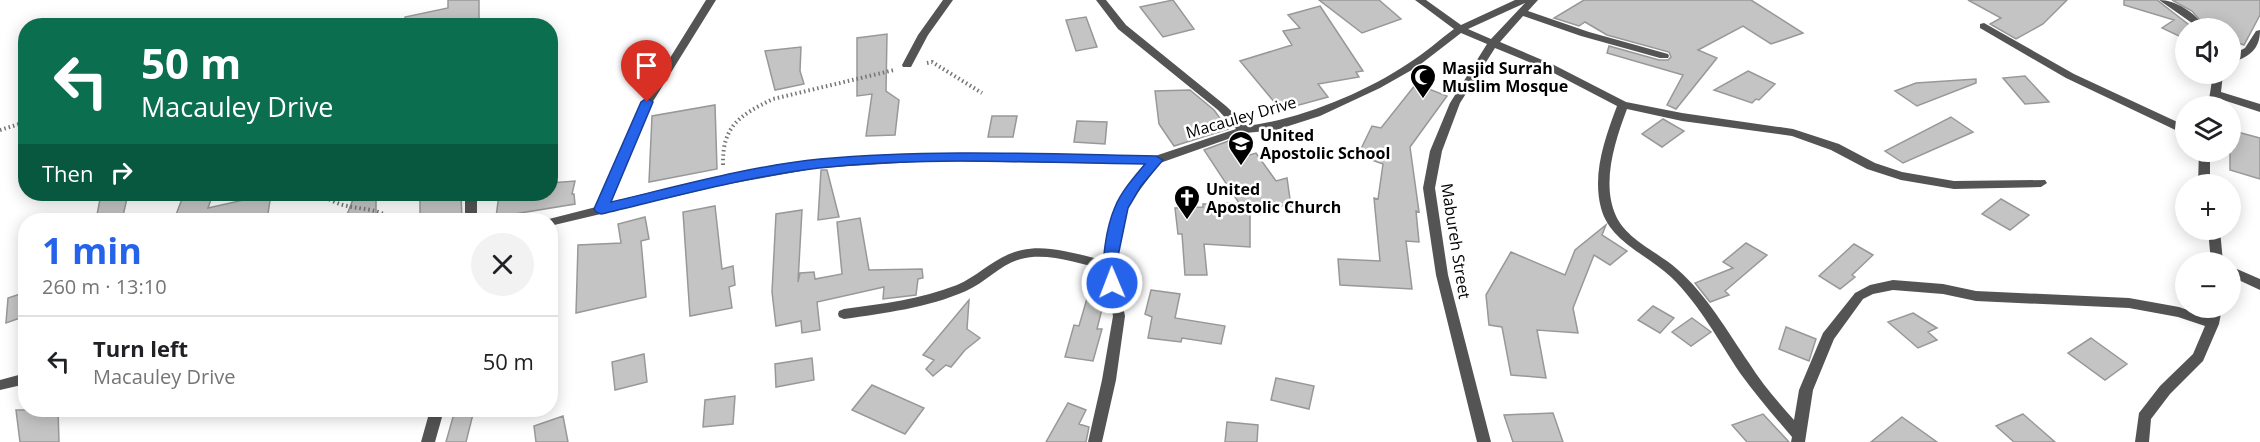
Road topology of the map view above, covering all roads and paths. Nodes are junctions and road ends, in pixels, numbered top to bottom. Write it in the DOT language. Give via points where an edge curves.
graph roads {
  1 [pos="711,0"];
  2 [pos="948,0"];
  3 [pos="1101,0"];
  4 [pos="1420,0"];
  5 [pos="1533,0"];
  6 [pos="2164,0"];
  7 [pos="1522,6"];
  8 [pos="2191,18"];
  9 [pos="1984,26"];
  10 [pos="1460,29"];
  11 [pos="2260,33"];
  12 [pos="1494,44"];
  13 [pos="2241,55"];
  14 [pos="1664,56"];
  15 [pos="907,65"];
  16 [pos="2218,84"];
  17 [pos="982,93"];
  18 [pos="2217,94"];
  19 [pos="1623,105"];
  20 [pos="2260,108"];
  21 [pos="18,124"];
  22 [pos="2175,126"];
  23 [pos="0,130"];
  24 [pos="1244,130"];
  25 [pos="1156,160"];
  26 [pos="723,181"];
  27 [pos="2041,183"];
  28 [pos="332,201"];
  29 [pos="601,209"];
  30 [pos="385,213"];
  31 [pos="558,220"];
  32 [pos="1109,266"];
  33 [pos="2241,276"];
  34 [pos="2260,285"];
  35 [pos="844,314"];
  36 [pos="2214,318"];
  37 [pos="2213,324"];
  38 [pos="18,380"];
  39 [pos="0,385"];
  40 [pos="435,417"];
  41 [pos="1798,438"];
  42 [pos="428,442"];
  43 [pos="1095,442"];
  44 [pos="1484,442"];
  45 [pos="2142,442"];
  1 -- 29 [label="street" via="647,102"];
  2 -- 15 [label="street"];
  3 -- 24 [label="street" via="1122,27"];
  4 -- 10 [label="street"];
  5 -- 7 [label="street, Mabureh Street"];
  6 -- 8 [label="street"];
  7 -- 10 [label="street, Macauley Drive"];
  7 -- 12 [label="street, Mabureh Street"];
  7 -- 14 [label="street" via="1586,34"];
  9 -- 22 [label="street" via="2070,76"];
  10 -- 12 [label="street"];
  10 -- 24 [label="street, Macauley Drive" via="1413,65 1376,86 1316,113 1276,126"];
  11 -- 13 [label="street" via="2254,45"];
  12 -- 19 [label="street" via="1550,67"];
  12 -- 44 [label="street, Mabureh Street" via="1455,103 1436,151 1429,188 1442,275"];
  15 -- 17 [label="path" via="932,62"];
  15 -- 26 [label="path" via="760,105 732,127 724,140"];
  16 -- 18 [label="street"];
  18 -- 20 [label="street"];
  19 -- 27 [label="street" via="1793,133 1901,176 1954,185"];
  19 -- 41 [label="street" via="1610,140 1604,173 1607,210 1623,235 1673,273 1707,309 1744,367"];
  21 -- 23 [label="path"];
  24 -- 25 [label="street, Macauley Drive"];
  25 -- 26 [label="street, Macauley Drive" via="933,157 818,164"];
  25 -- 32 [label="street" via="1121,207"];
  26 -- 29 [label="street, Macauley Drive"];
  28 -- 30 [label="path"];
  29 -- 31 [label="street, Macauley Drive"];
  32 -- 35 [label="street" via="1030,253 1012,257 964,287 917,303"];
  32 -- 43 [label="street" via="1119,316"];
  33 -- 34 [label="street"];
  36 -- 37 [label="street"];
  37 -- 41 [label="street" via="2179,312 2129,303 1976,296 1893,285 1870,290 1860,296 1828,338 1806,390"];
  37 -- 45 [label="street" via="2198,357 2144,417"];
  38 -- 39 [label="street"];
  40 -- 42 [label="street"];
}
